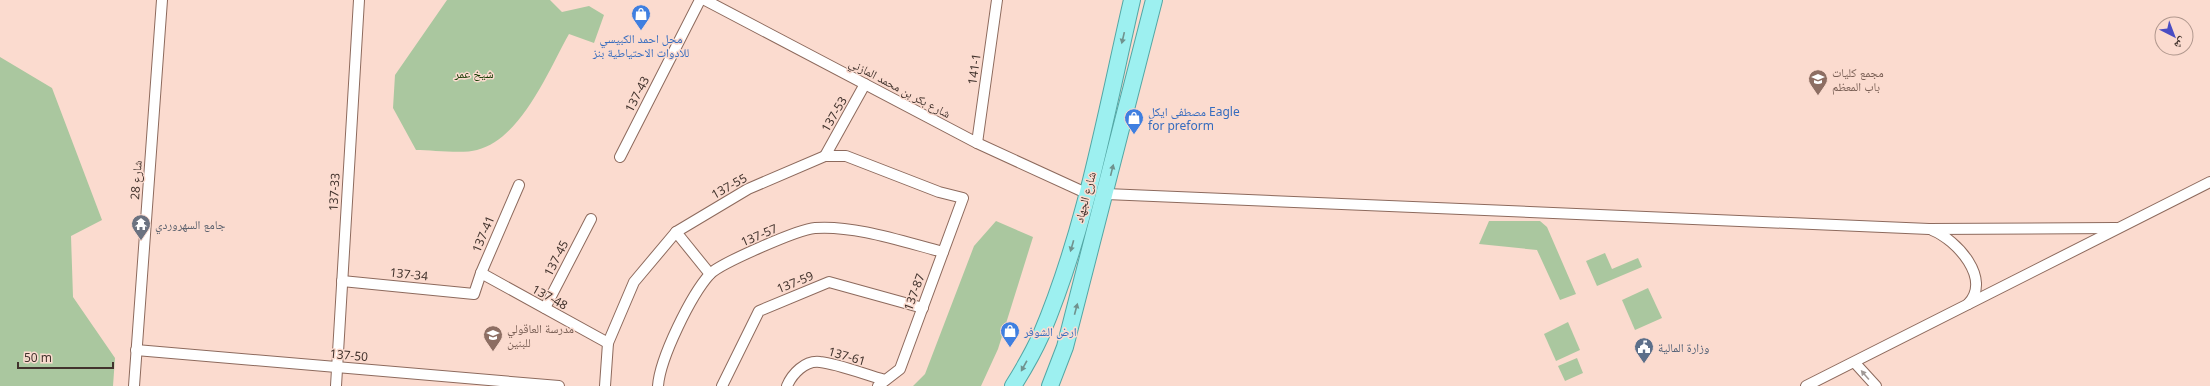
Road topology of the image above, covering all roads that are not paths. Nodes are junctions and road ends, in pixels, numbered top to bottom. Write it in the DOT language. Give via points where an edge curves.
graph roads {
  1 [pos="162,0"];
  2 [pos="359,0"];
  3 [pos="700,0"];
  4 [pos="705,0"];
  5 [pos="997,0"];
  6 [pos="1132,0"];
  7 [pos="1154,0"];
  8 [pos="866,84"];
  9 [pos="977,143"];
  10 [pos="620,156"];
  11 [pos="825,156"];
  12 [pos="2210,182"];
  13 [pos="519,185"];
  14 [pos="1086,193"];
  15 [pos="1106,194"];
  16 [pos="963,198"];
  17 [pos="591,219"];
  18 [pos="2116,228"];
  19 [pos="1929,229"];
  20 [pos="676,232"];
  21 [pos="943,252"];
  22 [pos="481,273"];
  23 [pos="710,274"];
  24 [pos="342,280"];
  25 [pos="474,294"];
  26 [pos="1967,305"];
  27 [pos="545,308"];
  28 [pos="923,308"];
  29 [pos="608,343"];
  30 [pos="136,350"];
  31 [pos="1855,362"];
  32 [pos="337,367"];
  33 [pos="882,383"];
  34 [pos="134,386"];
  35 [pos="336,386"];
  36 [pos="559,386"];
  37 [pos="604,386"];
  38 [pos="658,386"];
  39 [pos="722,386"];
  40 [pos="787,386"];
  41 [pos="1013,386"];
  42 [pos="1050,386"];
  43 [pos="1806,386"];
  44 [pos="1876,386"];
  1 -- 30 [label="street, شارع 28"];
  2 -- 24 [label="street, 137-33"];
  3 -- 10 [label="street, 137-43"];
  4 -- 8 [label="street, شارع بكر بن محمد المازني"];
  5 -- 9 [label="street, 141-1"];
  6 -- 14 [label="main road, شارع الجهاد, one-way"];
  15 -- 7 [label="main road, شارع الجهاد, one-way"];
  8 -- 9 [label="street, شارع بكر بن محمد المازني"];
  8 -- 11 [label="street, 137-53"];
  9 -- 14 [label="street, شارع بكر بن محمد المازني"];
  11 -- 16 [label="street, 137-55" via="846,156 939,192"];
  11 -- 20 [label="street, 137-55" via="748,189"];
  12 -- 18 [label="street"];
  13 -- 22 [label="street, 137-41"];
  14 -- 41 [label="main road, شارع الجهاد, one-way" via="1064,275 1043,330"];
  15 -- 19 [label="street"];
  42 -- 15 [label="main road, شارع الجهاد, one-way" via="1065,348"];
  16 -- 21 [label="street, 137-87"];
  17 -- 27 [label="street, 137-45"];
  18 -- 19 [label="street"];
  18 -- 26 [label="street"];
  19 -- 26 [label="street" via="1956,244 1969,261 1977,289 1974,298"];
  20 -- 23 [label="street"];
  20 -- 29 [label="street, 137-55" via="634,282"];
  21 -- 23 [label="street, 137-57" via="861,232 814,228 759,247"];
  21 -- 28 [label="street, 137-87"];
  22 -- 25 [label="street, 137-41"];
  22 -- 27 [label="street, 137-48"];
  23 -- 38 [label="street, 137-57" via="682,318 659,374"];
  24 -- 25 [label="street, 137-34"];
  24 -- 32 [label="street, 137-33"];
  26 -- 31 [label="street"];
  27 -- 29 [label="street, 137-48"];
  28 -- 33 [label="street, 137-87" via="900,368"];
  28 -- 39 [label="street, 137-59" via="829,282 758,311"];
  29 -- 37 [label="street, 137-55"];
  30 -- 32 [label="street, 137-50"];
  30 -- 34 [label="street, شارع 28"];
  31 -- 43 [label="street"];
  44 -- 31 [label="street, one-way"];
  32 -- 35 [label="street, 137-33"];
  32 -- 36 [label="street, 137-50"];
  33 -- 40 [label="street, 137-61" via="819,361 803,366"];
}
